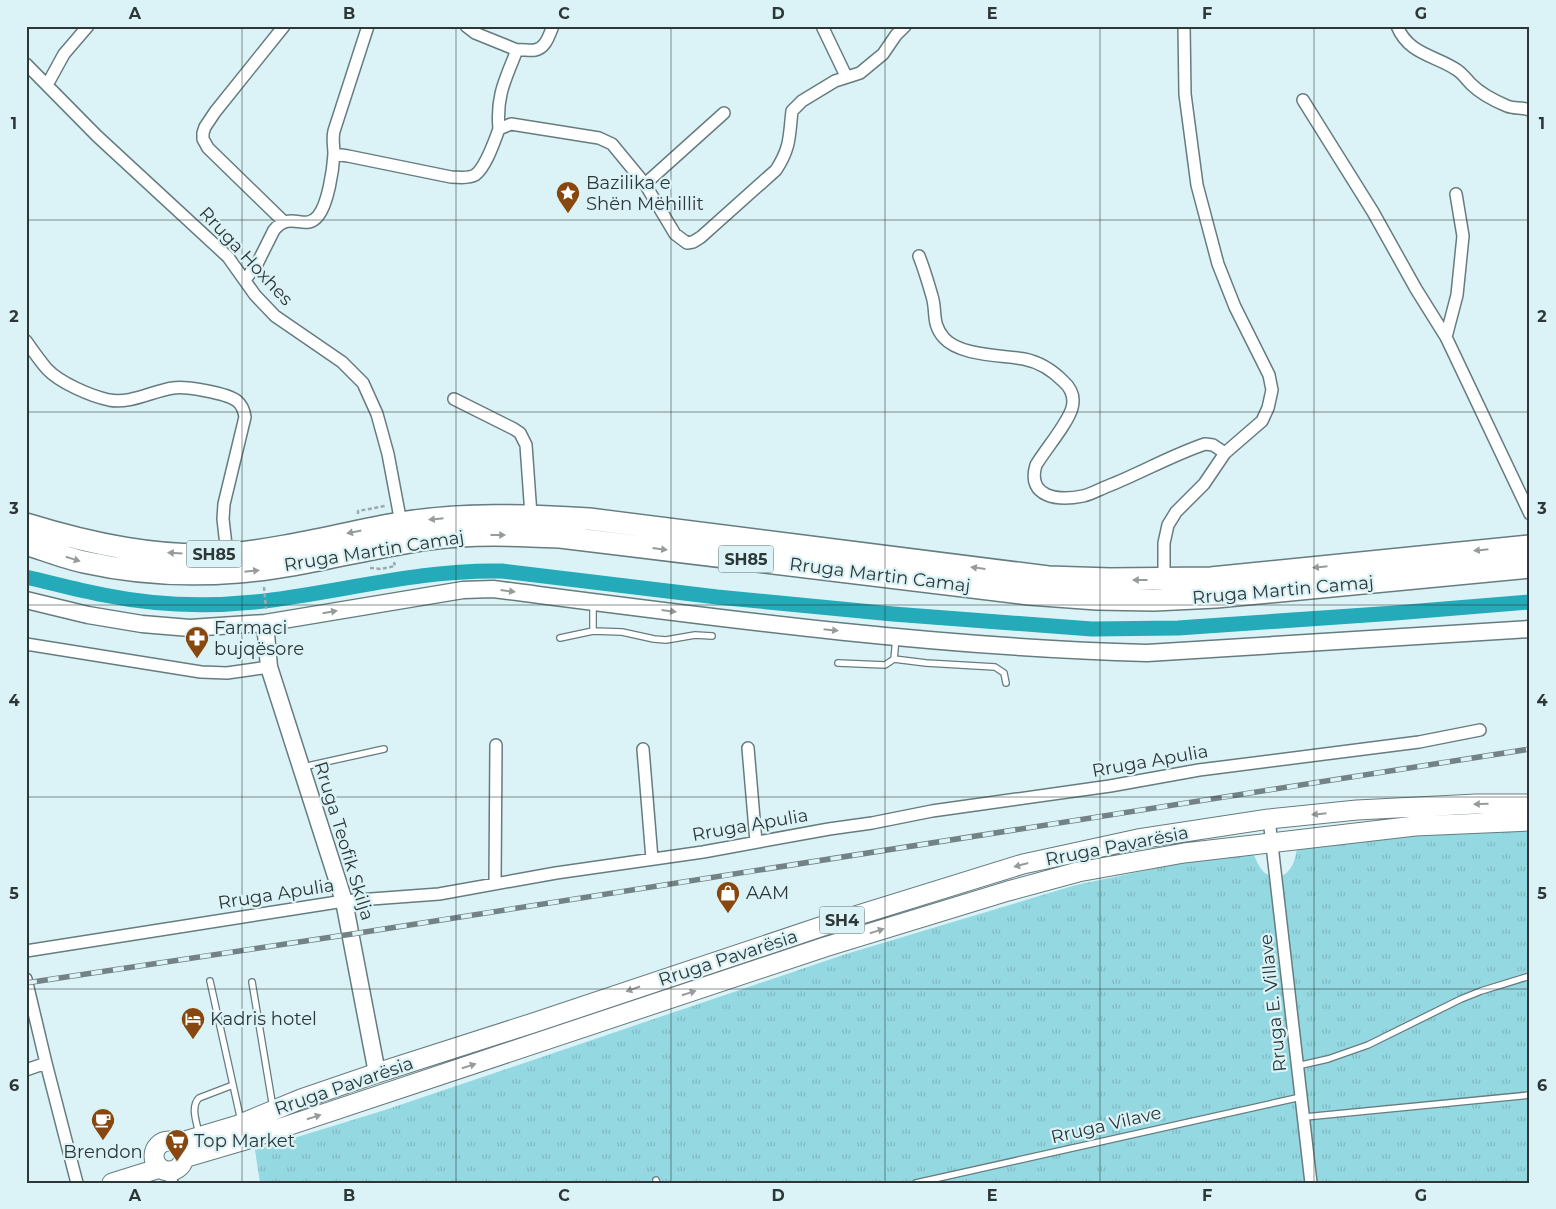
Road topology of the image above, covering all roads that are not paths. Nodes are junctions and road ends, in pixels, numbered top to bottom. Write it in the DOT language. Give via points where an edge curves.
graph roads {
  1 [pos="88,26"];
  2 [pos="284,26"];
  3 [pos="368,26"];
  4 [pos="466,26"];
  5 [pos="553,26"];
  6 [pos="822,26"];
  7 [pos="905,26"];
  8 [pos="1184,26"];
  9 [pos="1397,26"];
  10 [pos="518,50"];
  11 [pos="26,64"];
  12 [pos="846,76"];
  13 [pos="47,85"];
  14 [pos="1303,100"];
  15 [pos="1530,110"];
  16 [pos="724,114"];
  17 [pos="499,129"];
  18 [pos="334,154"];
  19 [pos="645,184"];
  20 [pos="1456,194"];
  21 [pos="283,221"];
  22 [pos="919,256"];
  23 [pos="246,280"];
  24 [pos="1446,337"];
  25 [pos="26,342"];
  26 [pos="454,399"];
  27 [pos="1225,453"];
  28 [pos="1530,514"];
  29 [pos="532,515"];
  30 [pos="401,523"];
  31 [pos="26,524"];
  32 [pos="26,544"];
  33 [pos="1530,546"];
  34 [pos="227,554"];
  35 [pos="1530,567"];
  36 [pos="1164,580"];
  37 [pos="26,600"];
  38 [pos="593,602"];
  39 [pos="265,616"];
  40 [pos="1530,629"];
  41 [pos="593,632"];
  42 [pos="712,636"];
  43 [pos="896,636"];
  44 [pos="560,638"];
  45 [pos="26,644"];
  46 [pos="894,659"];
  47 [pos="838,663"];
  48 [pos="269,667"];
  49 [pos="1006,683"];
  50 [pos="1480,730"];
  51 [pos="496,745"];
  52 [pos="748,748"];
  53 [pos="384,749"];
  54 [pos="643,749"];
  55 [pos="301,768"];
  56 [pos="1530,804"];
  57 [pos="1269,820"];
  58 [pos="1530,821"];
  59 [pos="756,842"];
  60 [pos="1272,843"];
  61 [pos="652,859"];
  62 [pos="496,884"];
  63 [pos="344,901"];
  64 [pos="26,951"];
  65 [pos="1530,976"];
  66 [pos="26,979"];
  67 [pos="210,981"];
  68 [pos="252,982"];
  69 [pos="46,1063"];
  70 [pos="1297,1066"];
  71 [pos="26,1070"];
  72 [pos="376,1073"];
  73 [pos="233,1085"];
  74 [pos="1530,1094"];
  75 [pos="1301,1097"];
  76 [pos="273,1110"];
  77 [pos="1305,1117"];
  78 [pos="242,1123"];
  79 [pos="200,1136"];
  80 [pos="181,1150"];
  81 [pos="164,1169"];
  82 [pos="118,1181"];
  83 [pos="77,1183"];
  84 [pos="916,1183"];
  85 [pos="1311,1183"];
  1 -- 13 [label="street" via="64,54"];
  2 -- 21 [label="street" via="215,112 203,133 208,148"];
  3 -- 18 [label="street" via="334,134"];
  4 -- 10 [label="street" via="475,33"];
  5 -- 10 [label="street" via="542,47"];
  6 -- 12 [label="street"];
  7 -- 12 [label="street" via="883,54 860,73"];
  8 -- 27 [label="street" via="1183,73 1196,184 1218,264 1235,307 1269,375 1272,390 1262,421"];
  9 -- 15 [label="street" via="1407,42 1421,54 1452,67 1490,98 1510,107"];
  10 -- 17 [label="street" via="501,91"];
  11 -- 13 [label="street, Rruga Hoxhes"];
  12 -- 19 [label="street" via="795,106 789,147 776,170 693,242 687,243 674,234"];
  13 -- 23 [label="street, Rruga Hoxhes" via="220,250"];
  14 -- 24 [label="street"];
  16 -- 19 [label="street"];
  17 -- 18 [label="street" via="482,166 474,175 465,178"];
  17 -- 19 [label="street" via="511,124 606,140"];
  18 -- 21 [label="street" via="326,200 319,214 308,222"];
  20 -- 24 [label="street" via="1462,236 1457,295"];
  21 -- 23 [label="street" via="274,230"];
  22 -- 27 [label="street" via="933,298 933,316 945,340 972,351 1024,359 1043,366 1057,375 1073,393 1068,419 1033,473 1035,485 1041,493 1052,497 1084,496 1205,444"];
  23 -- 30 [label="street, Rruga Hoxhes" via="275,316 342,362 363,383 377,414 388,454"];
  24 -- 28 [label="street"];
  25 -- 34 [label="street" via="48,371 67,384 109,400 126,400 175,387 236,400 245,417 224,504"];
  26 -- 29 [label="street" via="514,429 524,438"];
  27 -- 36 [label="street" via="1204,484 1176,512 1168,525 1164,543"];
  29 -- 30 [label="highway, Rruga Martin Camaj / SH85, one-way"];
  36 -- 29 [label="highway, Rruga Martin Camaj / SH85, one-way" via="1048,576 589,519"];
  30 -- 34 [label="highway, Rruga Martin Camaj / SH85, one-way"];
  34 -- 31 [label="highway, Rruga Martin Camaj / SH85, one-way" via="148,551 72,538"];
  32 -- 35 [label="highway, Rruga Martin Camaj / SH85, one-way" via="106,566 203,574 260,570 464,535 502,534 560,537 1029,594 1154,600"];
  33 -- 36 [label="highway, Rruga Martin Camaj / SH85, one-way"];
  37 -- 39 [label="street" via="88,615 190,628"];
  39 -- 38 [label="street, one-way" via="463,590 492,589"];
  38 -- 41 [label="lane"];
  38 -- 43 [label="street, one-way"];
  39 -- 48 [label="street, Rruga Teofik Skilja"];
  40 -- 43 [label="street" via="1147,653"];
  41 -- 42 [label="lane" via="622,632 654,640"];
  41 -- 44 [label="lane"];
  43 -- 46 [label="lane"];
  45 -- 48 [label="street" via="201,672 227,673"];
  46 -- 47 [label="lane" via="885,665"];
  46 -- 49 [label="lane" via="995,667 1004,673"];
  48 -- 55 [label="street, Rruga Teofik Skilja"];
  50 -- 59 [label="street, Rruga Apulia" via="1418,742 1208,769 1100,788 932,811"];
  51 -- 62 [label="street"];
  52 -- 59 [label="street"];
  53 -- 55 [label="lane"];
  54 -- 61 [label="street"];
  55 -- 63 [label="street, Rruga Teofik Skilja"];
  56 -- 57 [label="main road, Rruga Pavarësia / SH4, one-way" via="1367,810"];
  57 -- 60 [label="street, Rruga E. Villave"];
  57 -- 72 [label="main road, Rruga Pavarësia / SH4, one-way" via="1138,839 1023,864 826,925"];
  58 -- 60 [label="main road, Rruga Pavarësia / SH4" via="1416,826"];
  59 -- 61 [label="street, Rruga Apulia"];
  60 -- 70 [label="street, Rruga E. Villave"];
  80 -- 60 [label="main road, Rruga Pavarësia / SH4, one-way" via="242,1141 825,947 1008,891 1078,872 1184,853"];
  61 -- 62 [label="street, Rruga Apulia"];
  62 -- 63 [label="street, Rruga Apulia" via="439,894"];
  63 -- 64 [label="street, Rruga Apulia"];
  63 -- 72 [label="street, Rruga Teofik Skilja"];
  65 -- 70 [label="lane" via="1474,994 1368,1045"];
  66 -- 69 [label="street"];
  67 -- 73 [label="lane"];
  68 -- 76 [label="lane"];
  69 -- 71 [label="street"];
  69 -- 83 [label="street"];
  70 -- 75 [label="street, Rruga E. Villave"];
  72 -- 76 [label="main road, Rruga Pavarësia / SH4"];
  73 -- 78 [label="lane"];
  73 -- 79 [label="lane" via="196,1102"];
  74 -- 77 [label="lane"];
  75 -- 77 [label="street, Rruga E. Villave"];
  75 -- 84 [label="lane, Rruga Vilave"];
  76 -- 78 [label="main road, Rruga Pavarësia / SH4"];
  77 -- 85 [label="street, Rruga E. Villave"];
  78 -- 79 [label="main road, Rruga Pavarësia / SH4"];
  79 -- 80 [label="main road, Rruga Pavarësia / SH4"];
  80 -- 81 [label="main road, SH4" via="179,1167"];
  80 -- 81 [label="main road, SH4" via="173,1141 158,1145"];
  81 -- 82 [label="main road, SH4"];
}
